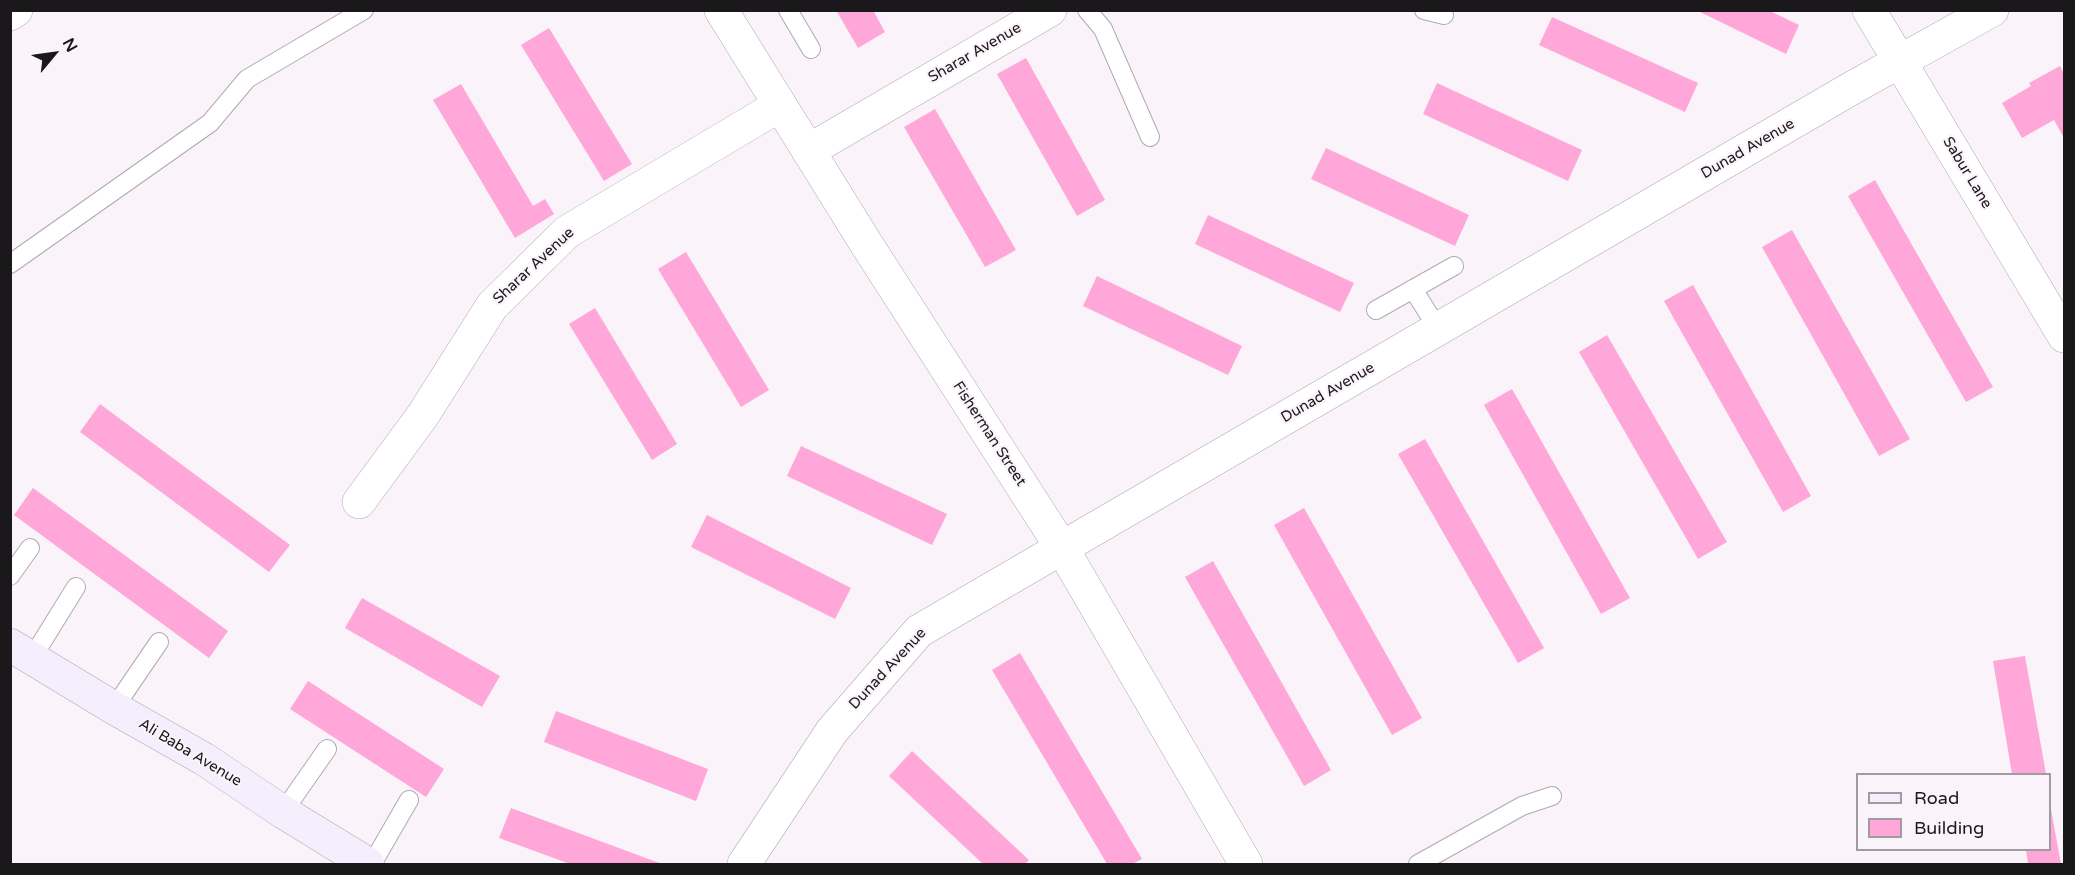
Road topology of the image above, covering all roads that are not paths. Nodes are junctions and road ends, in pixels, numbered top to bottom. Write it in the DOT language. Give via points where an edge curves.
graph roads {
  1 [pos="16,10"];
  2 [pos="364,10"];
  3 [pos="788,10"];
  4 [pos="1050,10"];
  5 [pos="1424,10"];
  6 [pos="1869,10"];
  7 [pos="1992,10"];
  8 [pos="1087,11"];
  9 [pos="10,14"];
  10 [pos="732,14"];
  11 [pos="1444,15"];
  12 [pos="811,49"];
  13 [pos="1900,61"];
  14 [pos="780,105"];
  15 [pos="1150,137"];
  16 [pos="808,151"];
  17 [pos="10,264"];
  18 [pos="1454,266"];
  19 [pos="1413,289"];
  20 [pos="1376,310"];
  21 [pos="1438,329"];
  22 [pos="2064,336"];
  23 [pos="359,502"];
  24 [pos="30,548"];
  25 [pos="1062,548"];
  26 [pos="10,576"];
  27 [pos="76,587"];
  28 [pos="159,642"];
  29 [pos="21,651"];
  30 [pos="114,708"];
  31 [pos="327,749"];
  32 [pos="1552,796"];
  33 [pos="409,800"];
  34 [pos="283,812"];
  35 [pos="368,864"];
  36 [pos="372,864"];
  37 [pos="744,864"];
  38 [pos="1246,864"];
  39 [pos="1418,864"];
  1 -- 9 [label="street"];
  2 -- 17 [label="lane" via="247,79 210,123"];
  3 -- 12 [label="lane"];
  4 -- 16 [label="street, Sharar Avenue"];
  5 -- 11 [label="lane"];
  6 -- 13 [label="street, Sabur Lane"];
  7 -- 13 [label="street, Dunad Avenue"];
  8 -- 15 [label="lane" via="1104,29"];
  10 -- 14 [label="street, Fisherman Street"];
  13 -- 21 [label="street, Dunad Avenue"];
  13 -- 22 [label="street, Sabur Lane"];
  14 -- 16 [label="street, Fisherman Street"];
  14 -- 23 [label="street, Sharar Avenue" via="567,232 492,306 423,415"];
  16 -- 25 [label="street, Fisherman Street"];
  18 -- 19 [label="lane"];
  19 -- 20 [label="lane"];
  19 -- 21 [label="lane"];
  21 -- 25 [label="street, Dunad Avenue"];
  24 -- 26 [label="lane"];
  25 -- 37 [label="street, Dunad Avenue" via="919,631 832,731"];
  25 -- 38 [label="street, Fisherman Street"];
  27 -- 29 [label="lane"];
  28 -- 30 [label="lane"];
  29 -- 30 [label="street, Ali Baba Avenue"];
  30 -- 34 [label="street, Ali Baba Avenue" via="204,759"];
  31 -- 34 [label="lane"];
  32 -- 39 [label="lane" via="1522,806"];
  33 -- 36 [label="lane"];
  34 -- 35 [label="street, Ali Baba Avenue"];
}
